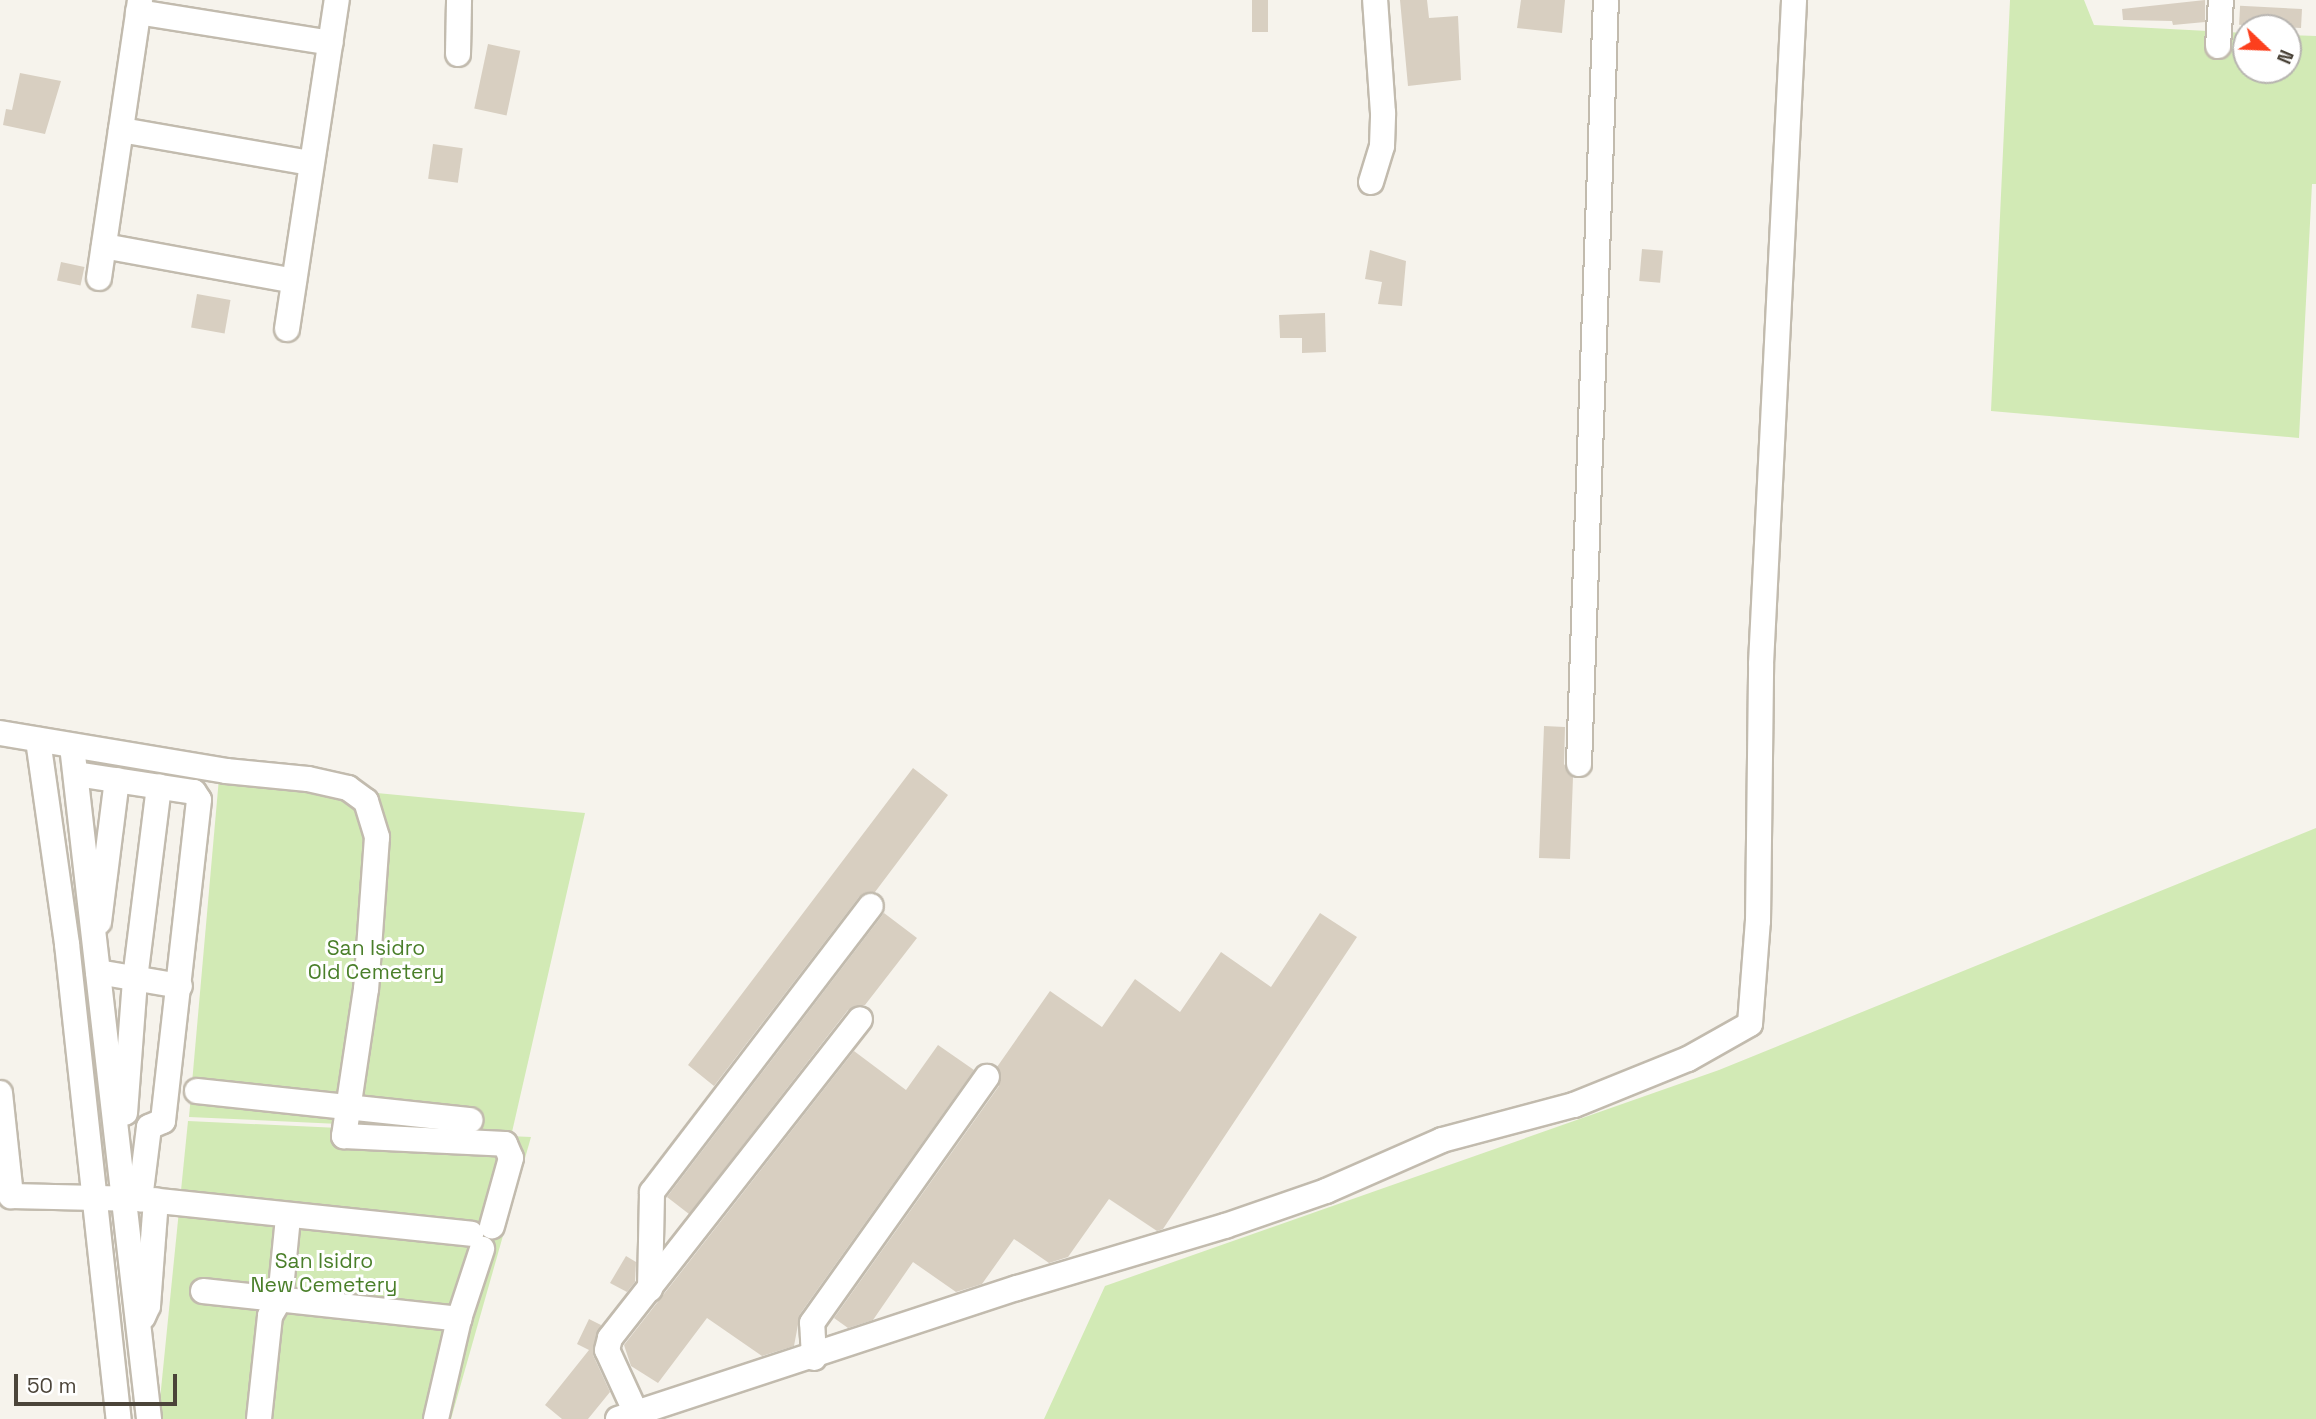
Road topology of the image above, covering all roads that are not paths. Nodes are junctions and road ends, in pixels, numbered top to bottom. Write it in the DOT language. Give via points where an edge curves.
graph roads {
  1 [pos="337,0"];
  2 [pos="459,0"];
  3 [pos="1375,0"];
  4 [pos="1606,0"];
  5 [pos="1794,0"];
  6 [pos="2221,0"];
  7 [pos="139,6"];
  8 [pos="331,43"];
  9 [pos="2218,46"];
  10 [pos="458,54"];
  11 [pos="121,130"];
  12 [pos="311,163"];
  13 [pos="1371,181"];
  14 [pos="104,246"];
  15 [pos="99,278"];
  16 [pos="294,281"];
  17 [pos="287,329"];
  18 [pos="0,733"];
  19 [pos="38,740"];
  20 [pos="72,746"];
  21 [pos="1578,764"];
  22 [pos="76,774"];
  23 [pos="117,780"];
  24 [pos="159,786"];
  25 [pos="82,824"];
  26 [pos="51,827"];
  27 [pos="871,906"];
  28 [pos="93,939"];
  29 [pos="67,944"];
  30 [pos="98,972"];
  31 [pos="135,979"];
  32 [pos="180,986"];
  33 [pos="860,1019"];
  34 [pos="172,1046"];
  35 [pos="116,1049"];
  36 [pos="78,1062"];
  37 [pos="986,1077"];
  38 [pos="197,1091"];
  39 [pos="0,1093"];
  40 [pos="349,1108"];
  41 [pos="470,1120"];
  42 [pos="94,1199"];
  43 [pos="140,1199"];
  44 [pos="288,1217"];
  45 [pos="482,1236"];
  46 [pos="650,1289"];
  47 [pos="203,1291"];
  48 [pos="280,1298"];
  49 [pos="458,1319"];
  50 [pos="137,1329"];
  51 [pos="109,1330"];
  52 [pos="814,1358"];
  53 [pos="627,1416"];
  54 [pos="119,1419"];
  55 [pos="149,1419"];
  56 [pos="259,1419"];
  57 [pos="436,1419"];
  1 -- 8 [label="street"];
  2 -- 10 [label="street"];
  3 -- 13 [label="street" via="1383,113 1382,146"];
  4 -- 21 [label="street"];
  5 -- 52 [label="street" via="1761,664 1758,921 1750,1024 1688,1059 1588,1100 1442,1140 1326,1191 1017,1288"];
  6 -- 9 [label="street"];
  7 -- 8 [label="street"];
  7 -- 11 [label="street"];
  8 -- 12 [label="street"];
  11 -- 12 [label="street"];
  11 -- 14 [label="street"];
  12 -- 16 [label="street"];
  14 -- 15 [label="street"];
  14 -- 16 [label="street"];
  16 -- 17 [label="street"];
  18 -- 19 [label="street"];
  19 -- 20 [label="street"];
  19 -- 26 [label="street"];
  20 -- 22 [label="street"];
  20 -- 40 [label="street" via="348,788 366,801 377,837 366,989"];
  22 -- 23 [label="street"];
  22 -- 25 [label="street"];
  23 -- 24 [label="street"];
  23 -- 28 [label="street" via="107,883"];
  24 -- 31 [label="street"];
  24 -- 32 [label="street" via="194,792 199,800"];
  25 -- 26 [label="street"];
  25 -- 28 [label="street"];
  26 -- 29 [label="street"];
  27 -- 46 [label="street" via="652,1192"];
  28 -- 29 [label="street"];
  28 -- 30 [label="street"];
  29 -- 36 [label="street"];
  30 -- 31 [label="street"];
  30 -- 35 [label="street"];
  31 -- 32 [label="street"];
  31 -- 35 [label="street"];
  32 -- 34 [label="street"];
  33 -- 46 [label="street"];
  34 -- 35 [label="street"];
  34 -- 43 [label="street" via="163,1121 149,1127"];
  35 -- 36 [label="street"];
  35 -- 43 [label="street" via="119,1167"];
  36 -- 42 [label="street"];
  37 -- 52 [label="street" via="812,1323"];
  38 -- 40 [label="street"];
  39 -- 42 [label="street" via="11,1196"];
  40 -- 41 [label="street"];
  40 -- 45 [label="street" via="344,1136 505,1144 511,1158"];
  42 -- 43 [label="street"];
  42 -- 51 [label="street"];
  43 -- 44 [label="street"];
  43 -- 50 [label="street"];
  43 -- 50 [label="street" via="148,1306"];
  44 -- 45 [label="street"];
  44 -- 48 [label="street"];
  45 -- 49 [label="street"];
  46 -- 53 [label="street" via="610,1338 607,1350"];
  47 -- 48 [label="street"];
  48 -- 49 [label="street"];
  48 -- 56 [label="street" via="270,1316"];
  49 -- 57 [label="street"];
  50 -- 51 [label="street"];
  50 -- 55 [label="street"];
  51 -- 54 [label="street"];
  52 -- 53 [label="street"];
}
